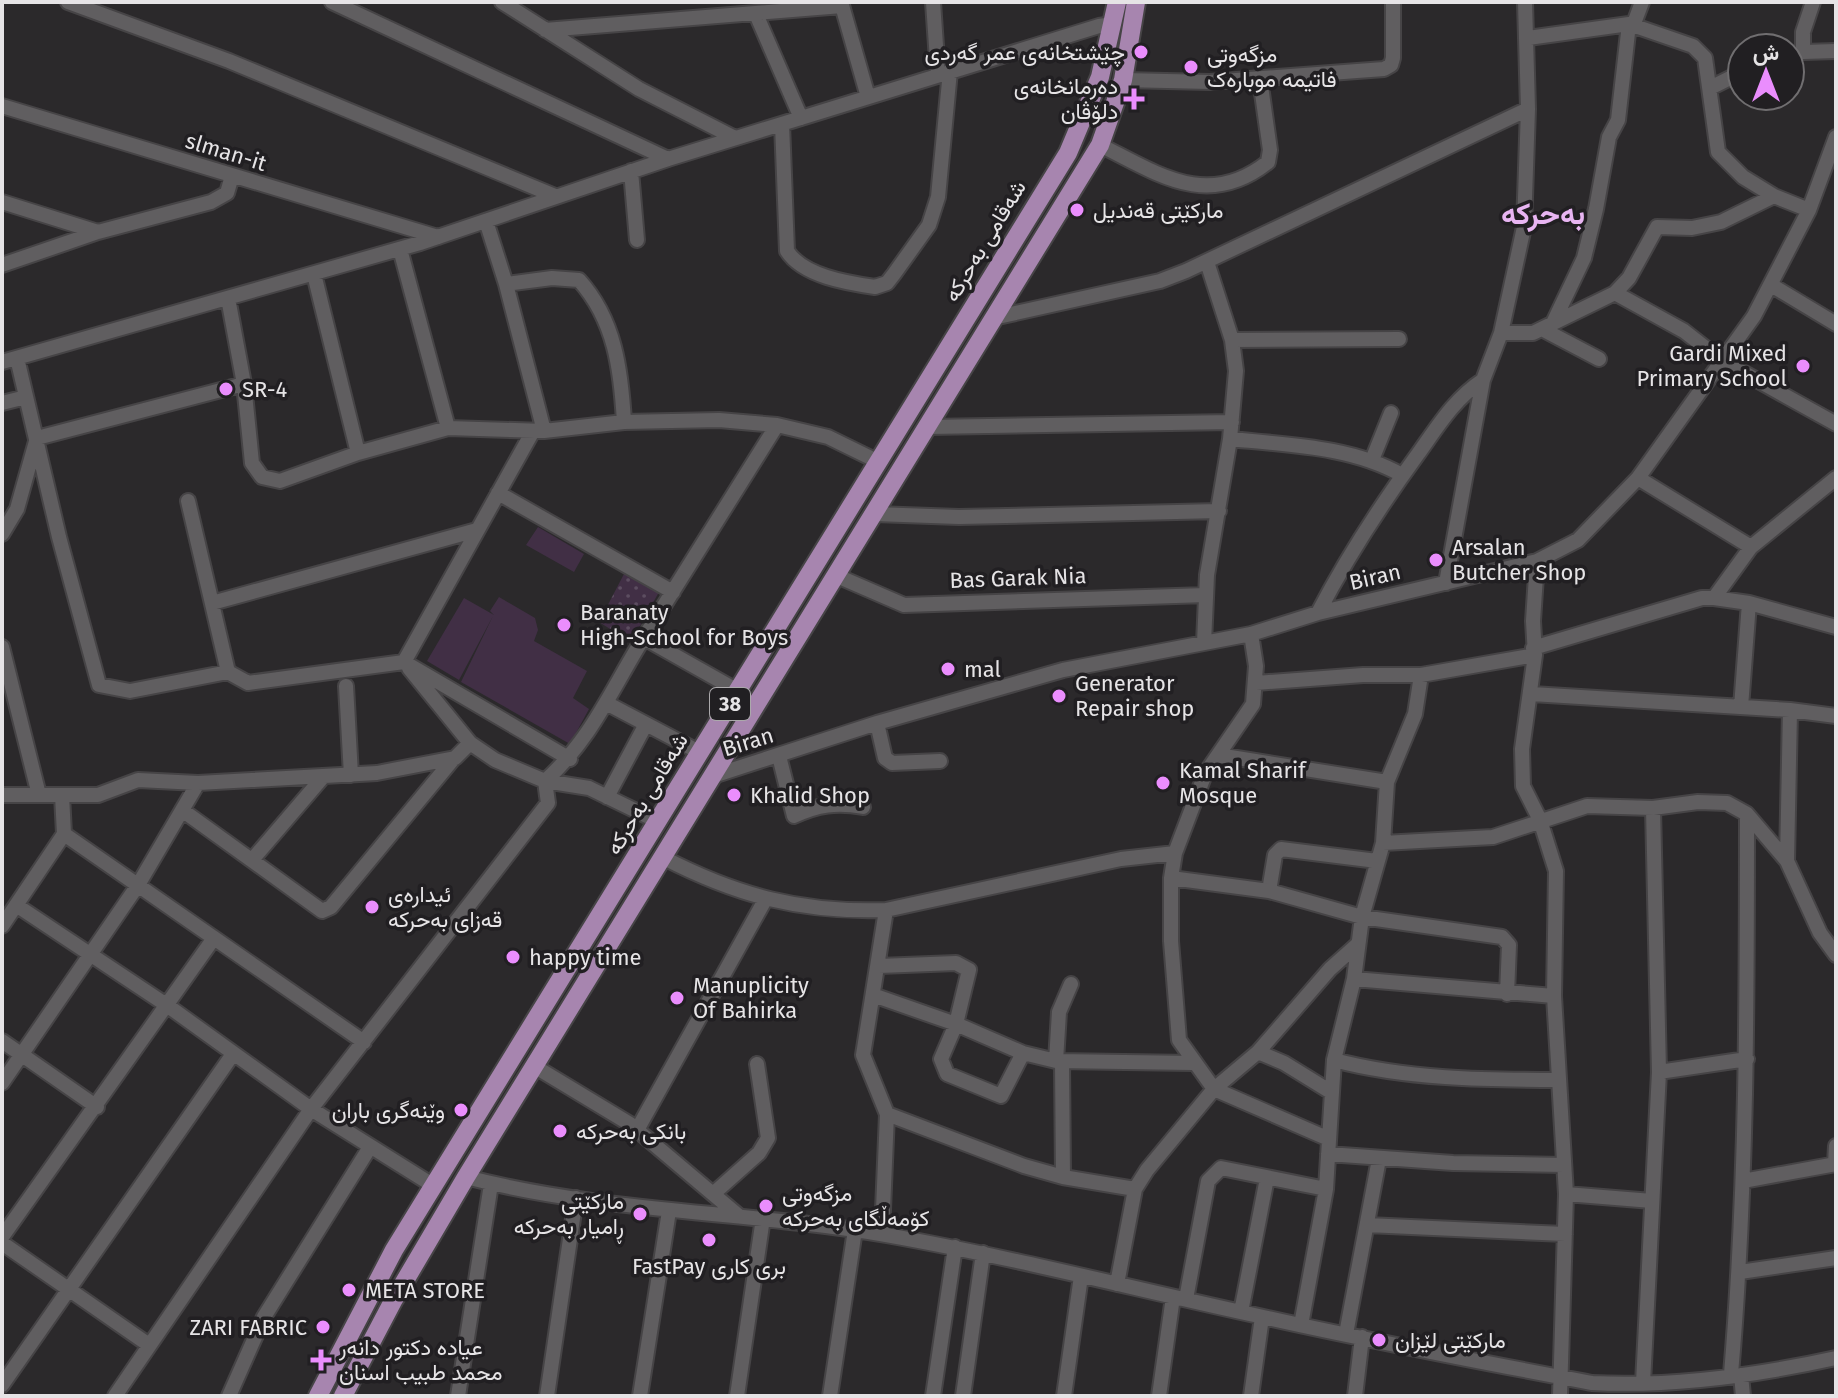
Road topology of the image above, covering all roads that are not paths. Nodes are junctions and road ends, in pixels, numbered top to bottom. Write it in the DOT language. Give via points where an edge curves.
graph roads {
  1 [pos="68,2"];
  2 [pos="332,2"];
  3 [pos="502,2"];
  4 [pos="933,2"];
  5 [pos="1117,2"];
  6 [pos="1136,2"];
  7 [pos="1393,2"];
  8 [pos="1525,2"];
  9 [pos="1642,2"];
  10 [pos="1813,2"];
  11 [pos="842,4"];
  12 [pos="756,14"];
  13 [pos="1113,24"];
  14 [pos="1631,25"];
  15 [pos="545,30"];
  16 [pos="1803,32"];
  17 [pos="1528,38"];
  18 [pos="1836,51"];
  19 [pos="1806,53"];
  20 [pos="944,73"];
  21 [pos="1260,79"];
  22 [pos="1123,80"];
  23 [pos="1726,80"];
  24 [pos="1712,87"];
  25 [pos="868,97"];
  26 [pos="2,106"];
  27 [pos="1528,109"];
  28 [pos="801,118"];
  29 [pos="782,124"];
  30 [pos="1836,137"];
  31 [pos="735,138"];
  32 [pos="1100,145"];
  33 [pos="668,159"];
  34 [pos="631,171"];
  35 [pos="232,176"];
  36 [pos="555,196"];
  37 [pos="1774,196"];
  38 [pos="2,202"];
  39 [pos="1809,210"];
  40 [pos="486,221"];
  41 [pos="98,232"];
  42 [pos="438,237"];
  43 [pos="637,240"];
  44 [pos="400,249"];
  45 [pos="1207,262"];
  46 [pos="2,265"];
  47 [pos="314,274"];
  48 [pos="506,284"];
  49 [pos="1771,285"];
  50 [pos="1615,293"];
  51 [pos="228,298"];
  52 [pos="993,318"];
  53 [pos="1836,324"];
  54 [pos="1547,326"];
  55 [pos="1501,333"];
  56 [pos="1399,339"];
  57 [pos="1232,340"];
  58 [pos="1599,359"];
  59 [pos="9,360"];
  60 [pos="1721,360"];
  61 [pos="1483,380"];
  62 [pos="244,384"];
  63 [pos="26,397"];
  64 [pos="2,403"];
  65 [pos="1391,413"];
  66 [pos="624,422"];
  67 [pos="1232,422"];
  68 [pos="1836,424"];
  69 [pos="777,425"];
  70 [pos="928,427"];
  71 [pos="448,428"];
  72 [pos="538,431"];
  73 [pos="37,438"];
  74 [pos="1230,439"];
  75 [pos="358,453"];
  76 [pos="1372,460"];
  77 [pos="879,462"];
  78 [pos="1402,475"];
  79 [pos="1638,478"];
  80 [pos="1836,478"];
  81 [pos="498,493"];
  82 [pos="188,501"];
  83 [pos="1219,511"];
  84 [pos="875,514"];
  85 [pos="477,530"];
  86 [pos="2,534"];
  87 [pos="1751,547"];
  88 [pos="1537,561"];
  89 [pos="837,576"];
  90 [pos="1446,583"];
  91 [pos="673,592"];
  92 [pos="1206,595"];
  93 [pos="1714,598"];
  94 [pos="212,603"];
  95 [pos="1749,603"];
  96 [pos="1318,613"];
  97 [pos="1836,627"];
  98 [pos="1251,634"];
  99 [pos="644,638"];
  100 [pos="1204,643"];
  101 [pos="2,647"];
  102 [pos="1534,652"];
  103 [pos="404,662"];
  104 [pos="228,672"];
  105 [pos="1421,675"];
  106 [pos="1256,683"];
  107 [pos="346,686"];
  108 [pos="738,691"];
  109 [pos="1532,694"];
  110 [pos="608,704"];
  111 [pos="1741,707"];
  112 [pos="1790,710"];
  113 [pos="1836,716"];
  114 [pos="718,723"];
  115 [pos="877,723"];
  116 [pos="646,724"];
  117 [pos="737,734"];
  118 [pos="470,743"];
  119 [pos="701,753"];
  120 [pos="1218,755"];
  121 [pos="779,756"];
  122 [pos="455,758"];
  123 [pos="570,759"];
  124 [pos="940,761"];
  125 [pos="351,775"];
  126 [pos="713,776"];
  127 [pos="323,777"];
  128 [pos="545,781"];
  129 [pos="1387,782"];
  130 [pos="198,783"];
  131 [pos="2,795"];
  132 [pos="39,795"];
  133 [pos="62,795"];
  134 [pos="607,797"];
  135 [pos="863,807"];
  136 [pos="1653,808"];
  137 [pos="182,810"];
  138 [pos="1747,814"];
  139 [pos="1540,820"];
  140 [pos="659,822"];
  141 [pos="64,834"];
  142 [pos="1383,843"];
  143 [pos="1175,853"];
  144 [pos="664,858"];
  145 [pos="252,860"];
  146 [pos="1377,861"];
  147 [pos="1787,861"];
  148 [pos="1171,878"];
  149 [pos="138,885"];
  150 [pos="1269,891"];
  151 [pos="765,900"];
  152 [pos="16,905"];
  153 [pos="886,910"];
  154 [pos="1362,917"];
  155 [pos="2,926"];
  156 [pos="214,938"];
  157 [pos="1358,944"];
  158 [pos="91,955"];
  159 [pos="1836,955"];
  160 [pos="879,966"];
  161 [pos="1354,979"];
  162 [pos="1071,984"];
  163 [pos="1507,994"];
  164 [pos="873,995"];
  165 [pos="1554,996"];
  166 [pos="168,1006"];
  167 [pos="956,1024"];
  168 [pos="2,1041"];
  169 [pos="364,1042"];
  170 [pos="1258,1052"];
  171 [pos="1023,1053"];
  172 [pos="22,1054"];
  173 [pos="233,1054"];
  174 [pos="1747,1059"];
  175 [pos="1334,1060"];
  176 [pos="1059,1062"];
  177 [pos="1193,1063"];
  178 [pos="757,1064"];
  179 [pos="534,1066"];
  180 [pos="1659,1072"];
  181 [pos="1559,1080"];
  182 [pos="2,1083"];
  183 [pos="1214,1089"];
  184 [pos="1331,1092"];
  185 [pos="97,1107"];
  186 [pos="311,1109"];
  187 [pos="887,1114"];
  188 [pos="637,1130"];
  189 [pos="1329,1146"];
  190 [pos="1836,1146"];
  191 [pos="370,1147"];
  192 [pos="1379,1159"];
  193 [pos="1835,1164"];
  194 [pos="1564,1165"];
  195 [pos="466,1177"];
  196 [pos="1063,1177"];
  197 [pos="1267,1178"];
  198 [pos="1743,1181"];
  199 [pos="491,1184"];
  200 [pos="434,1186"];
  201 [pos="1135,1189"];
  202 [pos="1326,1189"];
  203 [pos="713,1194"];
  204 [pos="1566,1194"];
  205 [pos="576,1198"];
  206 [pos="1652,1201"];
  207 [pos="669,1211"];
  208 [pos="739,1216"];
  209 [pos="763,1218"];
  210 [pos="1367,1225"];
  211 [pos="855,1230"];
  212 [pos="882,1234"];
  213 [pos="1565,1234"];
  214 [pos="2,1237"];
  215 [pos="2,1243"];
  216 [pos="955,1247"];
  217 [pos="394,1250"];
  218 [pos="983,1253"];
  219 [pos="1836,1258"];
  220 [pos="416,1263"];
  221 [pos="1740,1272"];
  222 [pos="1081,1276"];
  223 [pos="1117,1284"];
  224 [pos="69,1291"];
  225 [pos="372,1291"];
  226 [pos="1180,1298"];
  227 [pos="393,1301"];
  228 [pos="1241,1312"];
  229 [pos="1262,1317"];
  230 [pos="1301,1325"];
  231 [pos="1346,1334"];
  232 [pos="1362,1337"];
  233 [pos="149,1345"];
  234 [pos="1836,1358"];
  235 [pos="1736,1375"];
  236 [pos="1561,1377"];
  237 [pos="2,1385"];
  238 [pos="1636,1388"];
  239 [pos="115,1396"];
  240 [pos="229,1396"];
  241 [pos="318,1396"];
  242 [pos="343,1396"];
  243 [pos="458,1396"];
  244 [pos="547,1396"];
  245 [pos="640,1396"];
  246 [pos="737,1396"];
  247 [pos="830,1396"];
  248 [pos="933,1396"];
  249 [pos="963,1396"];
  250 [pos="1064,1396"];
  251 [pos="1159,1396"];
  252 [pos="1251,1396"];
  253 [pos="1355,1396"];
  254 [pos="1560,1396"];
  255 [pos="1743,1396"];
  1 -- 36 [label="street" via="229,61"];
  2 -- 33 [label="street"];
  3 -- 15 [label="street"];
  4 -- 20 [label="street"];
  5 -- 13 [label="main road, شەقامی بەحرکە / 38"];
  6 -- 22 [label="main road, 38"];
  7 -- 21 [label="street" via="1391,65"];
  8 -- 17 [label="street"];
  9 -- 14 [label="street"];
  10 -- 16 [label="street"];
  11 -- 12 [label="street"];
  11 -- 25 [label="street"];
  12 -- 15 [label="street"];
  12 -- 28 [label="street"];
  13 -- 20 [label="street"];
  13 -- 77 [label="main road, شەقامی بەحرکە / 38" via="1100,77 1073,143"];
  14 -- 17 [label="street"];
  14 -- 24 [label="street" via="1693,46 1705,58"];
  14 -- 54 [label="street" via="1618,120 1609,137 1584,258"];
  15 -- 31 [label="street" via="639,89"];
  17 -- 27 [label="street"];
  18 -- 19 [label="street"];
  20 -- 25 [label="street"];
  20 -- 29 [label="street" via="938,197 929,225 887,283 875,287 806,268 787,251"];
  21 -- 22 [label="street"];
  21 -- 32 [label="street" via="1268,162 1231,182 1207,187 1175,182"];
  22 -- 32 [label="main road, 38"];
  23 -- 24 [label="street"];
  24 -- 37 [label="street" via="1718,152 1743,177"];
  25 -- 28 [label="street"];
  26 -- 35 [label="street, slman-it"];
  27 -- 45 [label="street"];
  27 -- 55 [label="street" via="1524,227"];
  28 -- 29 [label="street"];
  29 -- 31 [label="street"];
  30 -- 39 [label="street, Biran"];
  31 -- 33 [label="street"];
  32 -- 52 [label="main road, 38"];
  33 -- 34 [label="street"];
  34 -- 36 [label="street"];
  34 -- 43 [label="street"];
  35 -- 41 [label="street" via="220,198"];
  35 -- 42 [label="street, slman-it"];
  36 -- 40 [label="street"];
  37 -- 39 [label="street"];
  37 -- 50 [label="street" via="1721,222 1657,227"];
  38 -- 41 [label="street"];
  39 -- 49 [label="street, Biran"];
  40 -- 42 [label="street"];
  40 -- 48 [label="street"];
  41 -- 46 [label="street"];
  42 -- 44 [label="street"];
  44 -- 47 [label="street"];
  44 -- 71 [label="street"];
  45 -- 52 [label="street" via="1160,281"];
  45 -- 57 [label="street"];
  47 -- 51 [label="street"];
  47 -- 75 [label="street"];
  48 -- 66 [label="street" via="579,280 595,297 621,372"];
  48 -- 72 [label="street"];
  49 -- 53 [label="street"];
  49 -- 60 [label="street, Biran"];
  50 -- 54 [label="street"];
  50 -- 60 [label="street" via="1684,331"];
  51 -- 59 [label="street"];
  51 -- 62 [label="street"];
  52 -- 70 [label="main road, 38"];
  54 -- 55 [label="street" via="1533,333"];
  54 -- 58 [label="street"];
  55 -- 61 [label="street"];
  56 -- 57 [label="street"];
  57 -- 67 [label="street"];
  59 -- 63 [label="street"];
  60 -- 68 [label="street"];
  60 -- 79 [label="street, Biran"];
  61 -- 78 [label="street" via="1461,394"];
  61 -- 90 [label="street"];
  62 -- 73 [label="street"];
  62 -- 75 [label="street" via="252,463 262,477 280,481"];
  63 -- 64 [label="street"];
  63 -- 73 [label="street"];
  65 -- 76 [label="street"];
  66 -- 69 [label="street"];
  66 -- 72 [label="street"];
  67 -- 70 [label="street"];
  67 -- 74 [label="street"];
  69 -- 77 [label="street" via="828,437"];
  69 -- 91 [label="street"];
  70 -- 84 [label="main road, 38"];
  71 -- 72 [label="street"];
  71 -- 75 [label="street"];
  72 -- 81 [label="street"];
  73 -- 86 [label="street" via="17,509"];
  73 -- 104 [label="street" via="99,685 130,691"];
  74 -- 76 [label="street"];
  74 -- 83 [label="street"];
  76 -- 78 [label="street"];
  77 -- 108 [label="main road, شەقامی بەحرکە / 38"];
  78 -- 96 [label="street" via="1347,557"];
  79 -- 87 [label="street"];
  79 -- 88 [label="street, Biran" via="1578,540"];
  80 -- 87 [label="street"];
  81 -- 85 [label="street"];
  81 -- 91 [label="street"];
  82 -- 94 [label="street"];
  83 -- 84 [label="street"];
  83 -- 92 [label="street"];
  84 -- 89 [label="main road, 38"];
  85 -- 94 [label="street"];
  85 -- 103 [label="street"];
  87 -- 93 [label="street"];
  88 -- 90 [label="street, Biran"];
  88 -- 102 [label="street"];
  89 -- 92 [label="street, Bas Garak Nia" via="904,605"];
  89 -- 117 [label="main road, 38"];
  90 -- 96 [label="street, Biran"];
  91 -- 99 [label="street"];
  92 -- 100 [label="street"];
  93 -- 95 [label="street"];
  93 -- 102 [label="street"];
  94 -- 104 [label="street"];
  95 -- 97 [label="street"];
  95 -- 111 [label="street"];
  96 -- 98 [label="street, Biran"];
  98 -- 100 [label="street, Biran"];
  98 -- 106 [label="street"];
  99 -- 108 [label="street"];
  99 -- 110 [label="street"];
  100 -- 115 [label="street, Biran" via="1063,670"];
  101 -- 132 [label="street"];
  102 -- 105 [label="street"];
  102 -- 109 [label="street"];
  103 -- 104 [label="street" via="248,683"];
  103 -- 118 [label="street"];
  103 -- 123 [label="street"];
  105 -- 106 [label="street"];
  105 -- 129 [label="street" via="1415,714"];
  106 -- 120 [label="street" via="1253,704"];
  107 -- 125 [label="street"];
  108 -- 114 [label="main road, شەقامی بەحرکە / 38"];
  109 -- 111 [label="street"];
  109 -- 139 [label="street" via="1522,749 1523,786"];
  110 -- 116 [label="street"];
  110 -- 123 [label="street"];
  111 -- 112 [label="street"];
  112 -- 113 [label="street"];
  112 -- 147 [label="street"];
  114 -- 117 [label="main road" via="731,722"];
  114 -- 119 [label="main road, شەقامی بەحرکە / 38"];
  115 -- 121 [label="street, Biran"];
  115 -- 124 [label="street" via="885,758 892,763"];
  116 -- 119 [label="street"];
  116 -- 134 [label="street"];
  117 -- 126 [label="main road, 38"];
  118 -- 122 [label="street"];
  118 -- 128 [label="street"];
  119 -- 140 [label="main road, شەقامی بەحرکە / 38"];
  120 -- 129 [label="street"];
  120 -- 143 [label="street" via="1205,774"];
  121 -- 126 [label="street, Biran"];
  121 -- 135 [label="street" via="794,816 812,807"];
  122 -- 125 [label="street"];
  122 -- 145 [label="street" via="331,907 322,911 310,905"];
  123 -- 128 [label="street"];
  125 -- 127 [label="street"];
  126 -- 144 [label="main road, 38"];
  127 -- 130 [label="street"];
  127 -- 145 [label="street"];
  128 -- 134 [label="street" via="589,788"];
  128 -- 169 [label="street" via="548,803"];
  129 -- 142 [label="street"];
  130 -- 133 [label="street" via="138,780 109,793"];
  130 -- 137 [label="street"];
  131 -- 132 [label="street"];
  132 -- 133 [label="street"];
  133 -- 141 [label="street"];
  134 -- 140 [label="street"];
  136 -- 138 [label="street" via="1727,803"];
  136 -- 139 [label="street" via="1587,806"];
  136 -- 180 [label="street"];
  137 -- 145 [label="street"];
  137 -- 149 [label="street"];
  138 -- 147 [label="street"];
  138 -- 174 [label="street"];
  139 -- 142 [label="street" via="1493,837"];
  139 -- 165 [label="street" via="1556,871"];
  140 -- 200 [label="main road, شەقامی بەحرکە / 38"];
  141 -- 149 [label="street"];
  141 -- 152 [label="street"];
  142 -- 146 [label="street"];
  143 -- 148 [label="street"];
  143 -- 153 [label="street" via="1121,859"];
  144 -- 151 [label="street" via="714,884"];
  144 -- 179 [label="main road, 38"];
  146 -- 150 [label="street" via="1281,849 1275,855"];
  146 -- 154 [label="street"];
  147 -- 159 [label="street" via="1820,933"];
  148 -- 150 [label="street"];
  148 -- 177 [label="street" via="1179,1040"];
  149 -- 156 [label="street"];
  149 -- 158 [label="street"];
  150 -- 154 [label="street"];
  151 -- 153 [label="street"];
  151 -- 188 [label="street"];
  152 -- 155 [label="street"];
  152 -- 158 [label="street"];
  153 -- 160 [label="street"];
  154 -- 157 [label="street"];
  154 -- 163 [label="street" via="1502,937 1509,945"];
  156 -- 166 [label="street"];
  156 -- 169 [label="street"];
  157 -- 161 [label="street"];
  157 -- 170 [label="street"];
  158 -- 166 [label="street"];
  158 -- 172 [label="street"];
  160 -- 164 [label="street"];
  160 -- 167 [label="street" via="956,963 969,970"];
  161 -- 163 [label="street"];
  161 -- 175 [label="street"];
  162 -- 176 [label="street" via="1059,1012"];
  163 -- 165 [label="street"];
  164 -- 167 [label="street"];
  164 -- 187 [label="street" via="863,1055"];
  165 -- 181 [label="street"];
  166 -- 173 [label="street"];
  166 -- 185 [label="street"];
  167 -- 171 [label="street"];
  167 -- 171 [label="street" via="942,1067 994,1095 1005,1092"];
  168 -- 172 [label="street"];
  169 -- 186 [label="street"];
  170 -- 183 [label="street"];
  170 -- 184 [label="street"];
  171 -- 176 [label="street"];
  172 -- 182 [label="street"];
  172 -- 185 [label="street"];
  173 -- 186 [label="street"];
  173 -- 224 [label="street"];
  174 -- 180 [label="street"];
  174 -- 198 [label="street"];
  175 -- 181 [label="street" via="1363,1068"];
  175 -- 184 [label="street"];
  176 -- 177 [label="street"];
  176 -- 196 [label="street"];
  177 -- 183 [label="street"];
  178 -- 203 [label="street" via="768,1138 759,1153"];
  179 -- 188 [label="street"];
  179 -- 195 [label="main road, 38"];
  180 -- 206 [label="street"];
  181 -- 194 [label="street"];
  183 -- 189 [label="street"];
  183 -- 201 [label="street"];
  184 -- 189 [label="street"];
  185 -- 214 [label="street"];
  186 -- 191 [label="street"];
  186 -- 233 [label="street"];
  187 -- 196 [label="street"];
  187 -- 212 [label="street"];
  188 -- 203 [label="street"];
  189 -- 192 [label="street"];
  189 -- 202 [label="street"];
  190 -- 193 [label="street"];
  191 -- 200 [label="street"];
  191 -- 240 [label="street" via="264,1317"];
  192 -- 194 [label="street"];
  192 -- 210 [label="street"];
  193 -- 198 [label="street"];
  194 -- 204 [label="street"];
  195 -- 199 [label="street"];
  195 -- 220 [label="main road, 38"];
  196 -- 201 [label="street"];
  197 -- 202 [label="street"];
  197 -- 226 [label="street" via="1221,1168 1208,1181"];
  197 -- 228 [label="street"];
  198 -- 221 [label="street"];
  199 -- 205 [label="street"];
  199 -- 243 [label="street"];
  200 -- 217 [label="main road, شەقامی بەحرکە / 38"];
  201 -- 223 [label="street"];
  202 -- 230 [label="street"];
  203 -- 208 [label="street"];
  204 -- 206 [label="street"];
  204 -- 213 [label="street"];
  205 -- 207 [label="street"];
  205 -- 244 [label="street"];
  206 -- 238 [label="street"];
  207 -- 208 [label="street"];
  207 -- 245 [label="street"];
  208 -- 209 [label="street"];
  209 -- 211 [label="street"];
  209 -- 246 [label="street"];
  210 -- 213 [label="street"];
  210 -- 231 [label="street"];
  211 -- 212 [label="street"];
  211 -- 247 [label="street"];
  212 -- 216 [label="street"];
  213 -- 236 [label="street"];
  215 -- 224 [label="street"];
  216 -- 218 [label="street"];
  216 -- 248 [label="street"];
  217 -- 220 [label="main road"];
  217 -- 225 [label="main road, شەقامی بەحرکە / 38"];
  218 -- 222 [label="street"];
  218 -- 249 [label="street"];
  219 -- 221 [label="street"];
  220 -- 227 [label="main road, 38"];
  221 -- 235 [label="street"];
  222 -- 223 [label="street"];
  222 -- 250 [label="street"];
  223 -- 226 [label="street"];
  224 -- 233 [label="street"];
  224 -- 237 [label="street"];
  225 -- 227 [label="main road"];
  225 -- 241 [label="main road, شەقامی بەحرکە / 38"];
  226 -- 228 [label="street"];
  226 -- 251 [label="street"];
  227 -- 242 [label="main road, 38"];
  228 -- 229 [label="street"];
  229 -- 230 [label="street"];
  229 -- 252 [label="street"];
  230 -- 231 [label="street"];
  231 -- 232 [label="street"];
  232 -- 236 [label="street"];
  232 -- 253 [label="street"];
  233 -- 239 [label="street"];
  234 -- 235 [label="street"];
  235 -- 238 [label="street"];
  235 -- 255 [label="street"];
  236 -- 238 [label="street"];
  236 -- 254 [label="street"];
}
